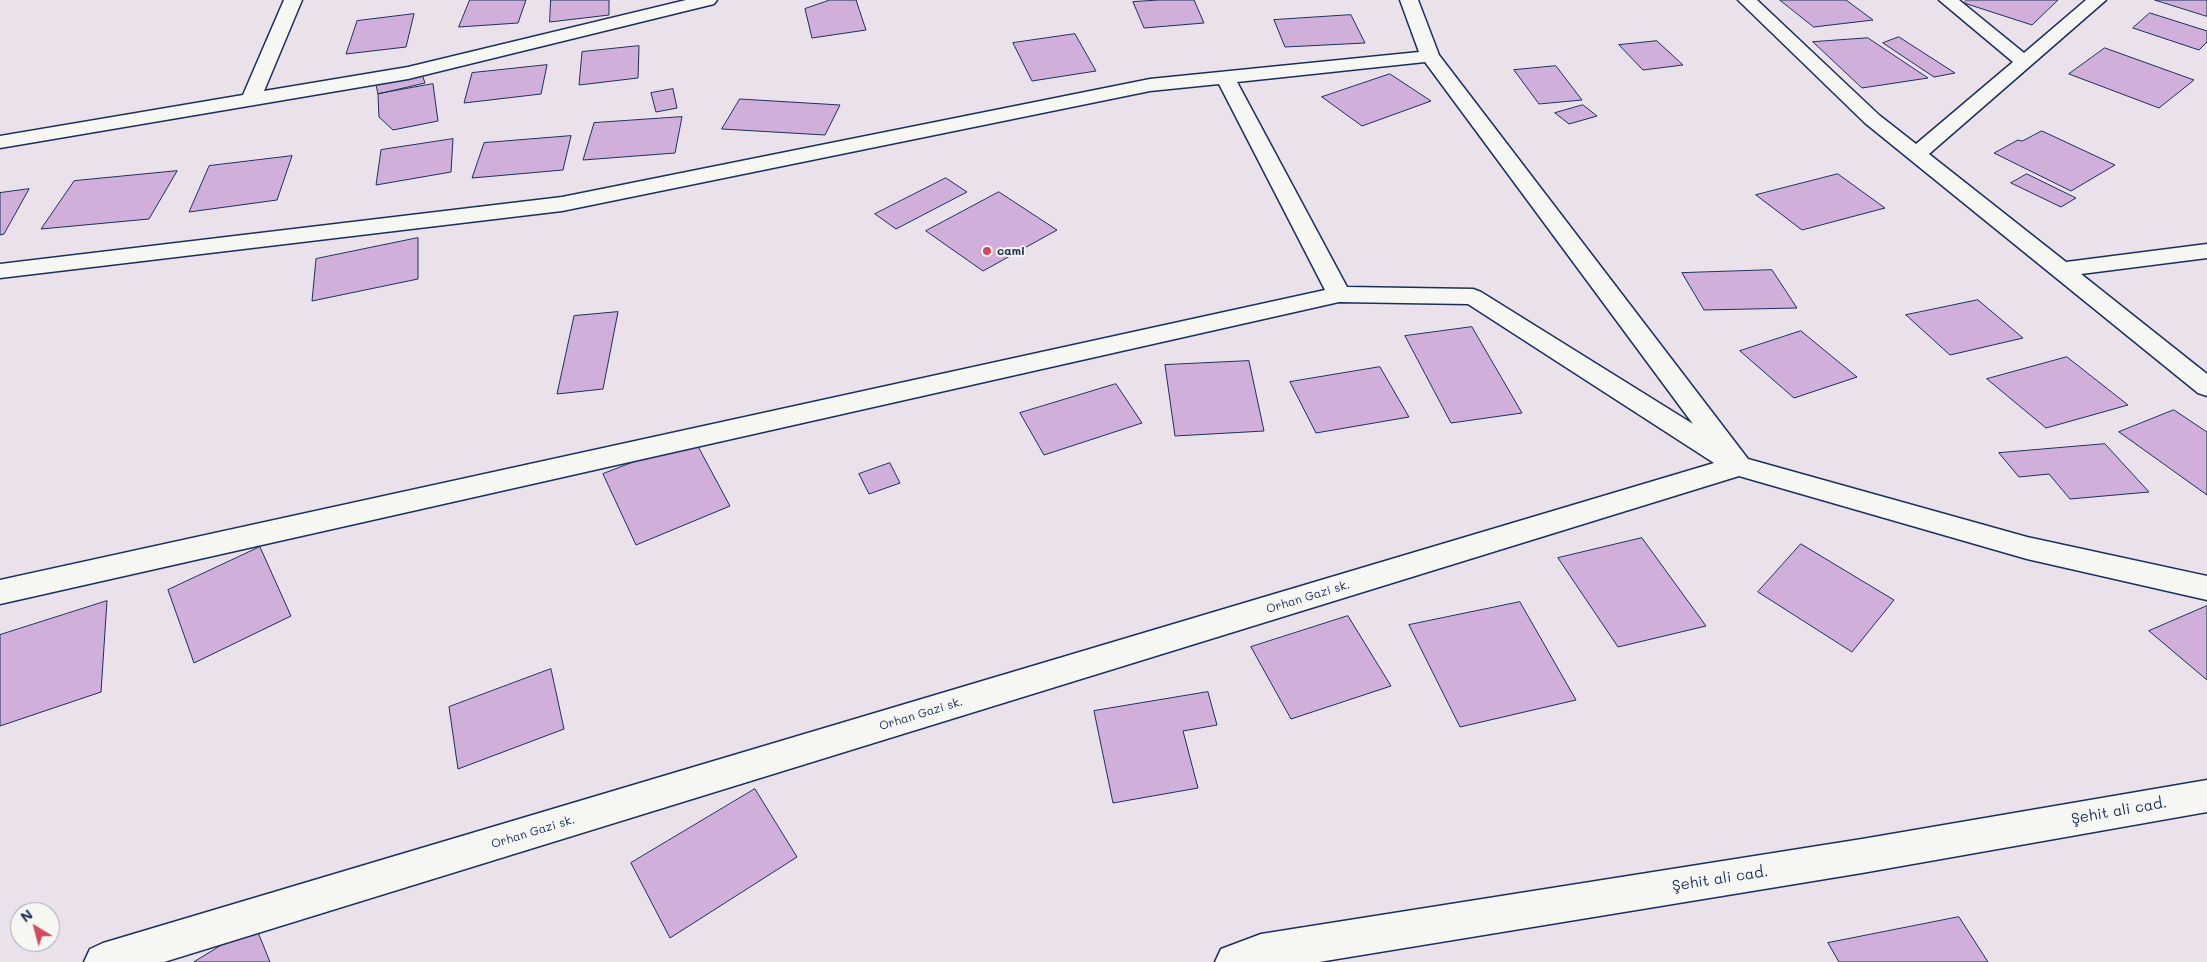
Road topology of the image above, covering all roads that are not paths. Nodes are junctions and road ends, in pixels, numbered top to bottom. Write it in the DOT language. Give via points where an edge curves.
graph roads {
  1 [pos="293,0"];
  2 [pos="708,0"];
  3 [pos="1409,0"];
  4 [pos="1747,0"];
  5 [pos="1948,0"];
  6 [pos="2097,0"];
  7 [pos="1430,56"];
  8 [pos="2024,62"];
  9 [pos="1225,77"];
  10 [pos="251,99"];
  11 [pos="0,142"];
  12 [pos="1916,156"];
  13 [pos="2207,251"];
  14 [pos="2059,270"];
  15 [pos="0,271"];
  16 [pos="1340,294"];
  17 [pos="2207,387"];
  18 [pos="1739,466"];
  19 [pos="2207,588"];
  20 [pos="0,592"];
  21 [pos="2207,796"];
  22 [pos="103,962"];
  23 [pos="1234,962"];
  1 -- 10 [label="street"];
  2 -- 10 [label="street" via="408,72"];
  3 -- 7 [label="street"];
  4 -- 12 [label="street" via="1872,120"];
  5 -- 8 [label="street"];
  6 -- 8 [label="street"];
  7 -- 9 [label="street"];
  7 -- 18 [label="street"];
  8 -- 12 [label="street"];
  9 -- 15 [label="street" via="1150,85 562,204"];
  9 -- 16 [label="street"];
  10 -- 11 [label="street"];
  12 -- 14 [label="street"];
  13 -- 14 [label="street"];
  14 -- 17 [label="street"];
  16 -- 18 [label="street" via="1473,297"];
  16 -- 20 [label="street"];
  18 -- 19 [label="street" via="2027,548"];
  18 -- 22 [label="street, Orhan Gazi sk."];
  21 -- 23 [label="street, Şehit ali cad." via="1862,856 1261,953"];
}
